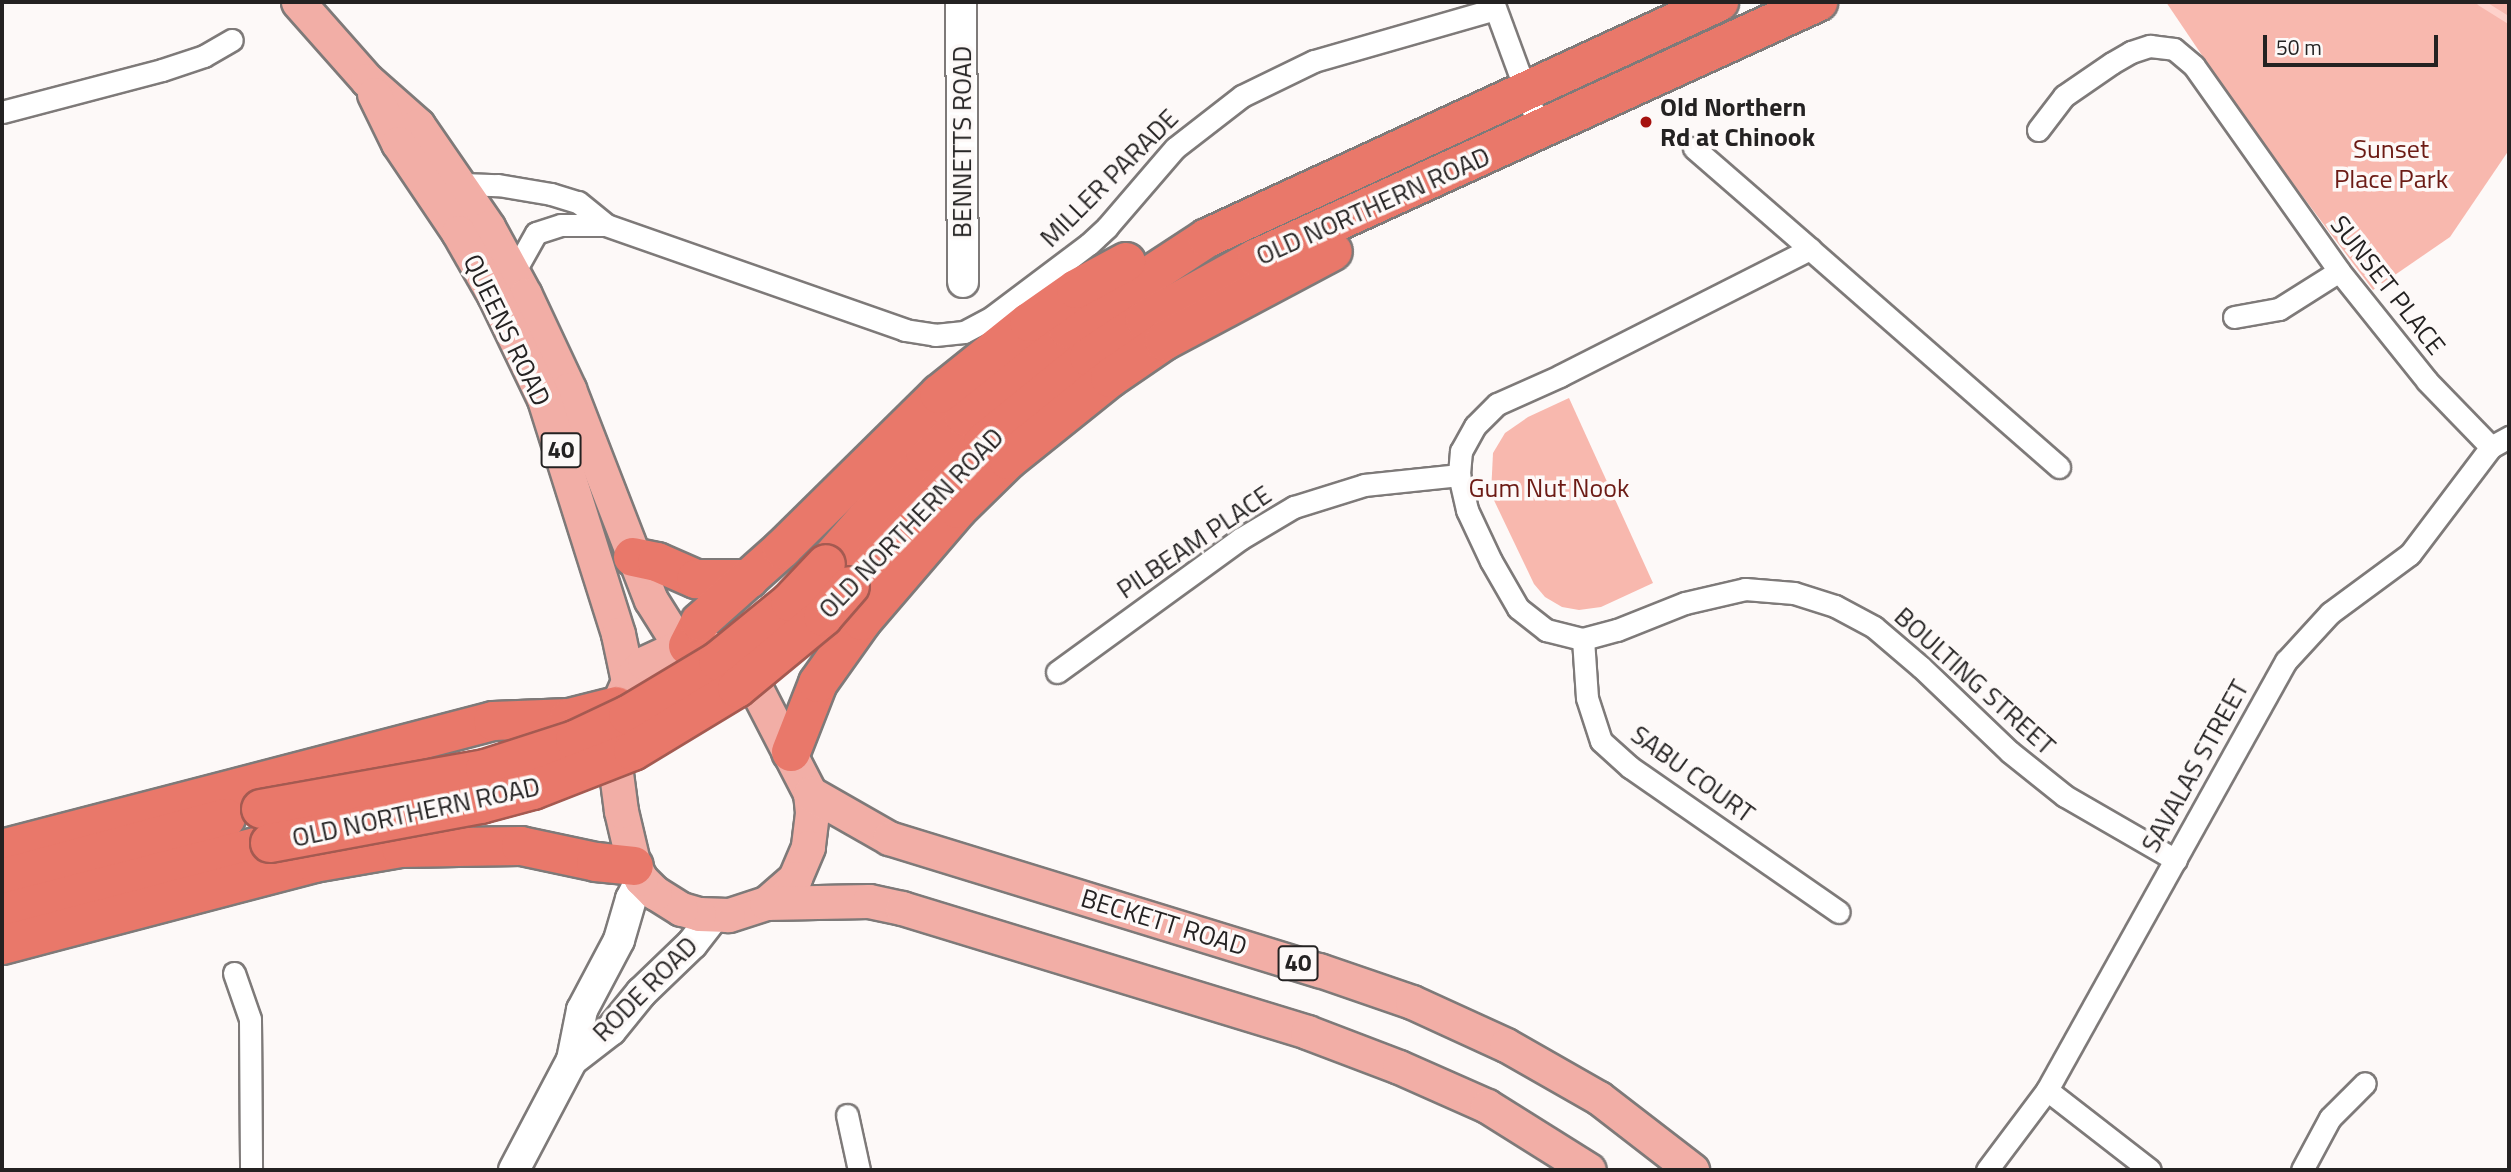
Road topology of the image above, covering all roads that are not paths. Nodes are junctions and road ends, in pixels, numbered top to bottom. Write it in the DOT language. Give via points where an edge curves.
graph roads {
  1 [pos="298,2"];
  2 [pos="961,2"];
  3 [pos="1719,2"];
  4 [pos="1818,2"];
  5 [pos="1494,5"];
  6 [pos="233,40"];
  7 [pos="367,79"];
  8 [pos="1524,90"];
  9 [pos="2,112"];
  10 [pos="1539,130"];
  11 [pos="2038,130"];
  12 [pos="1694,148"];
  13 [pos="461,184"];
  14 [pos="1401,194"];
  15 [pos="1263,209"];
  16 [pos="607,225"];
  17 [pos="1810,249"];
  18 [pos="2339,271"];
  19 [pos="513,274"];
  20 [pos="963,282"];
  21 [pos="2234,317"];
  22 [pos="2500,442"];
  23 [pos="2059,467"];
  24 [pos="1459,475"];
  25 [pos="633,557"];
  26 [pos="838,575"];
  27 [pos="749,579"];
  28 [pos="1583,639"];
  29 [pos="684,646"];
  30 [pos="1057,672"];
  31 [pos="622,693"];
  32 [pos="791,752"];
  33 [pos="810,793"];
  34 [pos="266,826"];
  35 [pos="2,849"];
  36 [pos="2176,860"];
  37 [pos="638,873"];
  38 [pos="2,878"];
  39 [pos="766,903"];
  40 [pos="1839,912"];
  41 [pos="2,913"];
  42 [pos="715,916"];
  43 [pos="2,945"];
  44 [pos="233,973"];
  45 [pos="572,1059"];
  46 [pos="2365,1083"];
  47 [pos="2047,1090"];
  48 [pos="847,1115"];
  49 [pos="251,1170"];
  50 [pos="514,1170"];
  51 [pos="859,1170"];
  52 [pos="1589,1170"];
  53 [pos="1692,1170"];
  54 [pos="1987,1170"];
  55 [pos="2150,1170"];
  56 [pos="2301,1170"];
  1 -- 7 [label="main road, QUEENS ROAD / 40"];
  2 -- 20 [label="main road, BENNETTS ROAD"];
  3 -- 8 [label="highway, OLD NORTHERN ROAD"];
  4 -- 10 [label="highway, OLD NORTHERN ROAD"];
  5 -- 8 [label="street"];
  5 -- 16 [label="street, MILLER PARADE" via="1314,61 1242,96 1175,148 1107,228 992,317 964,332 935,335 905,330"];
  6 -- 9 [label="street" via="162,70"];
  7 -- 13 [label="main road, QUEENS ROAD / 40" via="418,125"];
  7 -- 31 [label="main road, QUEENS ROAD / 40" via="398,143 494,295 544,399 618,634"];
  8 -- 10 [label="street"];
  8 -- 15 [label="highway, OLD NORTHERN ROAD"];
  10 -- 14 [label="highway, OLD NORTHERN ROAD"];
  11 -- 18 [label="street, SUNSET PLACE" via="2064,96 2112,62 2150,46 2174,49 2194,66"];
  12 -- 17 [label="street"];
  13 -- 16 [label="street, MILLER PARADE" via="551,194 578,202"];
  13 -- 19 [label="main road, QUEENS ROAD / 40"];
  14 -- 26 [label="highway, OLD NORTHERN ROAD" via="1203,285 1089,357 983,443"];
  14 -- 32 [label="highway" via="1366,234 1164,341 1008,460 958,509 863,621 818,683"];
  15 -- 26 [label="highway, OLD NORTHERN ROAD" via="1207,237 1068,329 925,453"];
  15 -- 27 [label="highway" via="1209,217 1076,289 1029,322 939,394"];
  16 -- 19 [label="street, MILLER PARADE" via="561,225 536,233"];
  17 -- 23 [label="street"];
  17 -- 24 [label="street, BOULTING STREET" via="1497,404 1475,425 1461,451"];
  18 -- 21 [label="street" via="2279,309"];
  18 -- 22 [label="street, SUNSET PLACE" via="2427,381"];
  19 -- 25 [label="main road, QUEENS ROAD / 40" via="569,389"];
  22 -- 36 [label="street, SAVALAS STREET" via="2410,554 2330,613 2286,661"];
  24 -- 28 [label="street, BOULTING STREET" via="1467,510 1518,608 1546,630"];
  24 -- 30 [label="street, PILBEAM PLACE" via="1364,485 1294,507 1240,538"];
  25 -- 27 [label="highway" via="696,579"];
  25 -- 29 [label="main road, QUEENS ROAD / 40" via="651,600"];
  26 -- 34 [label="highway, OLD NORTHERN ROAD, bridge" via="790,602 718,661 628,715 575,740 485,769"];
  27 -- 29 [label="highway" via="700,622"];
  28 -- 36 [label="street, BOULTING STREET" via="1685,603 1745,589 1794,593 1835,606 1874,627 2065,796"];
  28 -- 40 [label="street, SABU COURT" via="1587,698 1601,741 1630,768"];
  29 -- 31 [label="main road" via="654,656"];
  29 -- 32 [label="main road, 40" via="724,653 747,671"];
  31 -- 35 [label="highway" via="569,719 493,721"];
  31 -- 37 [label="main road, 40" via="613,727 616,780"];
  32 -- 33 [label="main road, 40"];
  33 -- 39 [label="main road, 40" via="811,829 803,863 795,878"];
  33 -- 53 [label="main road, BECKETT ROAD / 40" via="911,846 1412,1002 1506,1045 1599,1098"];
  34 -- 38 [label="highway, OLD NORTHERN ROAD"];
  34 -- 41 [label="highway, OLD NORTHERN ROAD"];
  36 -- 47 [label="street, SAVALAS STREET"];
  37 -- 42 [label="main road, 40" via="655,893 681,909"];
  37 -- 43 [label="highway" via="521,846 401,848 314,863"];
  37 -- 45 [label="main road, RODE ROAD" via="619,940 582,1010"];
  39 -- 42 [label="main road, 40"];
  39 -- 52 [label="main road, 40" via="869,901 902,908 1307,1032 1487,1106"];
  42 -- 45 [label="main road, RODE ROAD" via="611,1030"];
  44 -- 49 [label="street" via="250,1018"];
  45 -- 50 [label="main road, RODE ROAD"];
  46 -- 56 [label="street" via="2330,1118"];
  47 -- 54 [label="street, SAVALAS STREET"];
  47 -- 55 [label="street"];
  48 -- 51 [label="street"];
}
